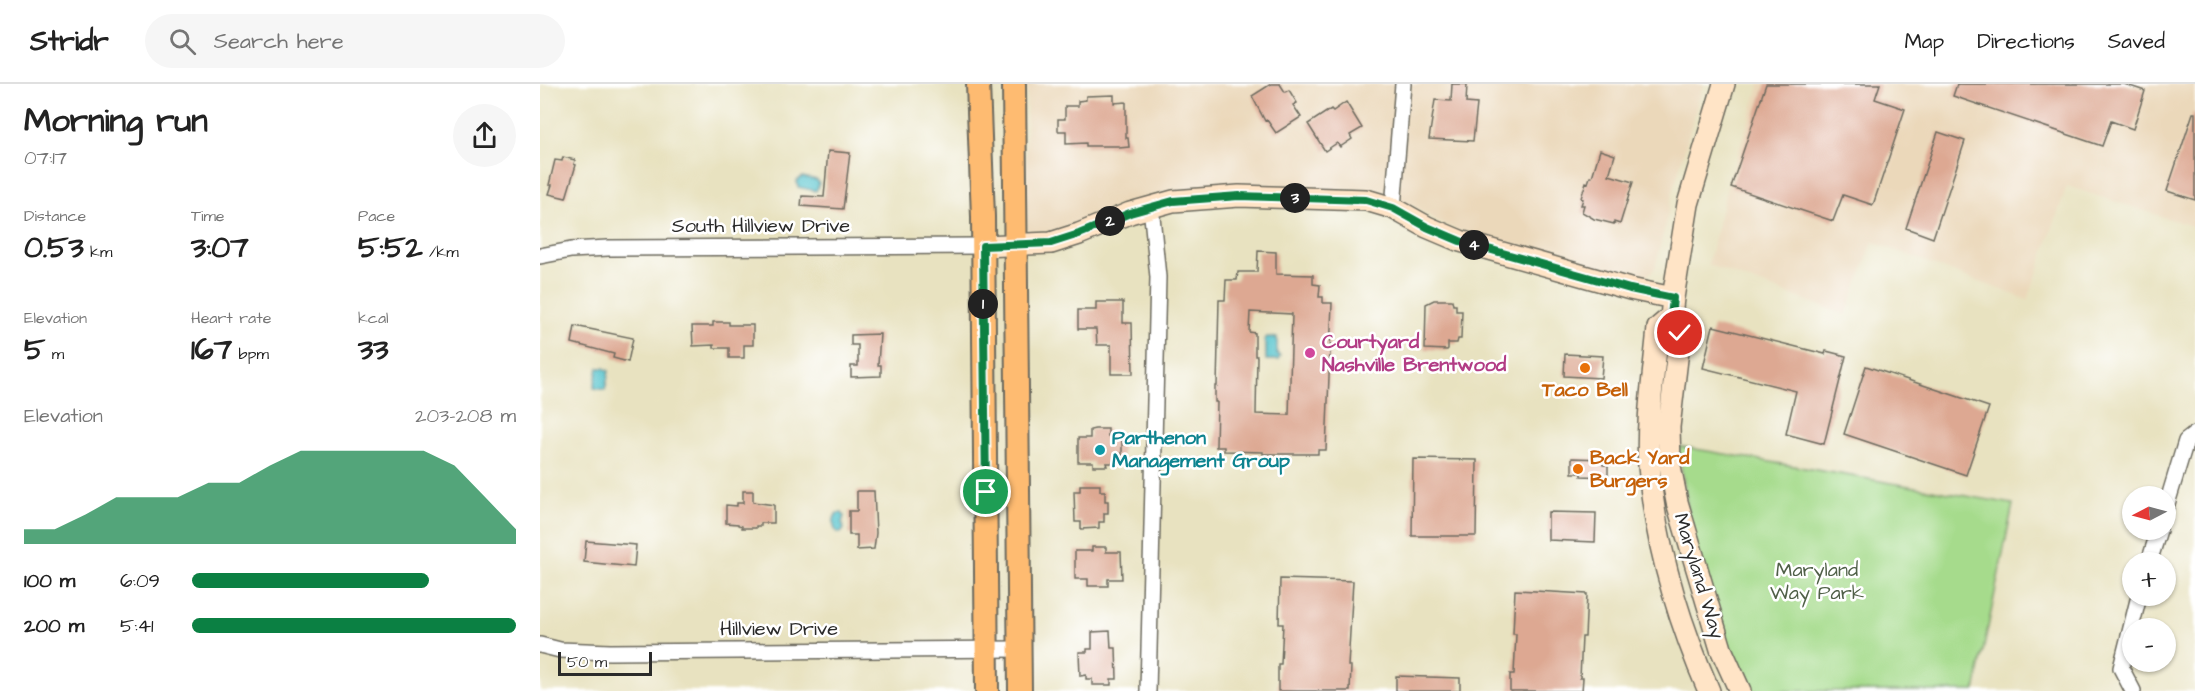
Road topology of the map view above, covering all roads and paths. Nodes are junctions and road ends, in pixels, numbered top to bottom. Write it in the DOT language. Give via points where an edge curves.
graph roads {
  1 [pos="978,84"];
  2 [pos="1014,84"];
  3 [pos="1403,84"];
  4 [pos="1724,84"];
  5 [pos="1151,206"];
  6 [pos="1393,208"];
  7 [pos="1014,245"];
  8 [pos="983,246"];
  9 [pos="540,256"];
  10 [pos="1672,307"];
  11 [pos="2195,434"];
  12 [pos="2172,486"];
  13 [pos="1691,550"];
  14 [pos="1663,558"];
  15 [pos="2136,606"];
  16 [pos="540,645"];
  17 [pos="986,649"];
  18 [pos="1020,649"];
  19 [pos="987,691"];
  20 [pos="1020,691"];
  21 [pos="1148,691"];
  22 [pos="1709,691"];
  23 [pos="1740,691"];
  24 [pos="2133,691"];
  1 -- 8 [label="main road"];
  2 -- 7 [label="main road"];
  3 -- 6 [label="street"];
  4 -- 10 [label="main road, Maryland Way" via="1688,204"];
  5 -- 6 [label="main road" via="1239,196 1366,200"];
  5 -- 7 [label="main road" via="1051,243"];
  5 -- 21 [label="street" via="1158,277"];
  6 -- 10 [label="main road" via="1466,243 1630,289"];
  7 -- 8 [label="main road"];
  7 -- 18 [label="main road"];
  8 -- 9 [label="street, South Hillview Drive" via="608,248"];
  8 -- 17 [label="main road"];
  10 -- 13 [label="main road, Maryland Way" via="1680,333 1669,427 1670,466"];
  10 -- 14 [label="main road, Maryland Way" via="1658,328 1649,426 1649,465"];
  11 -- 12 [label="street" via="2186,441"];
  13 -- 14 [label="main road"];
  13 -- 23 [label="main road, Maryland Way" via="1721,649"];
  14 -- 22 [label="main road, Maryland Way" via="1693,655"];
  15 -- 24 [label="street" via="2121,668"];
  16 -- 17 [label="street, Hillview Drive" via="610,652"];
  17 -- 18 [label="street, Hillview Drive"];
  17 -- 19 [label="main road"];
  18 -- 20 [label="main road"];
}
